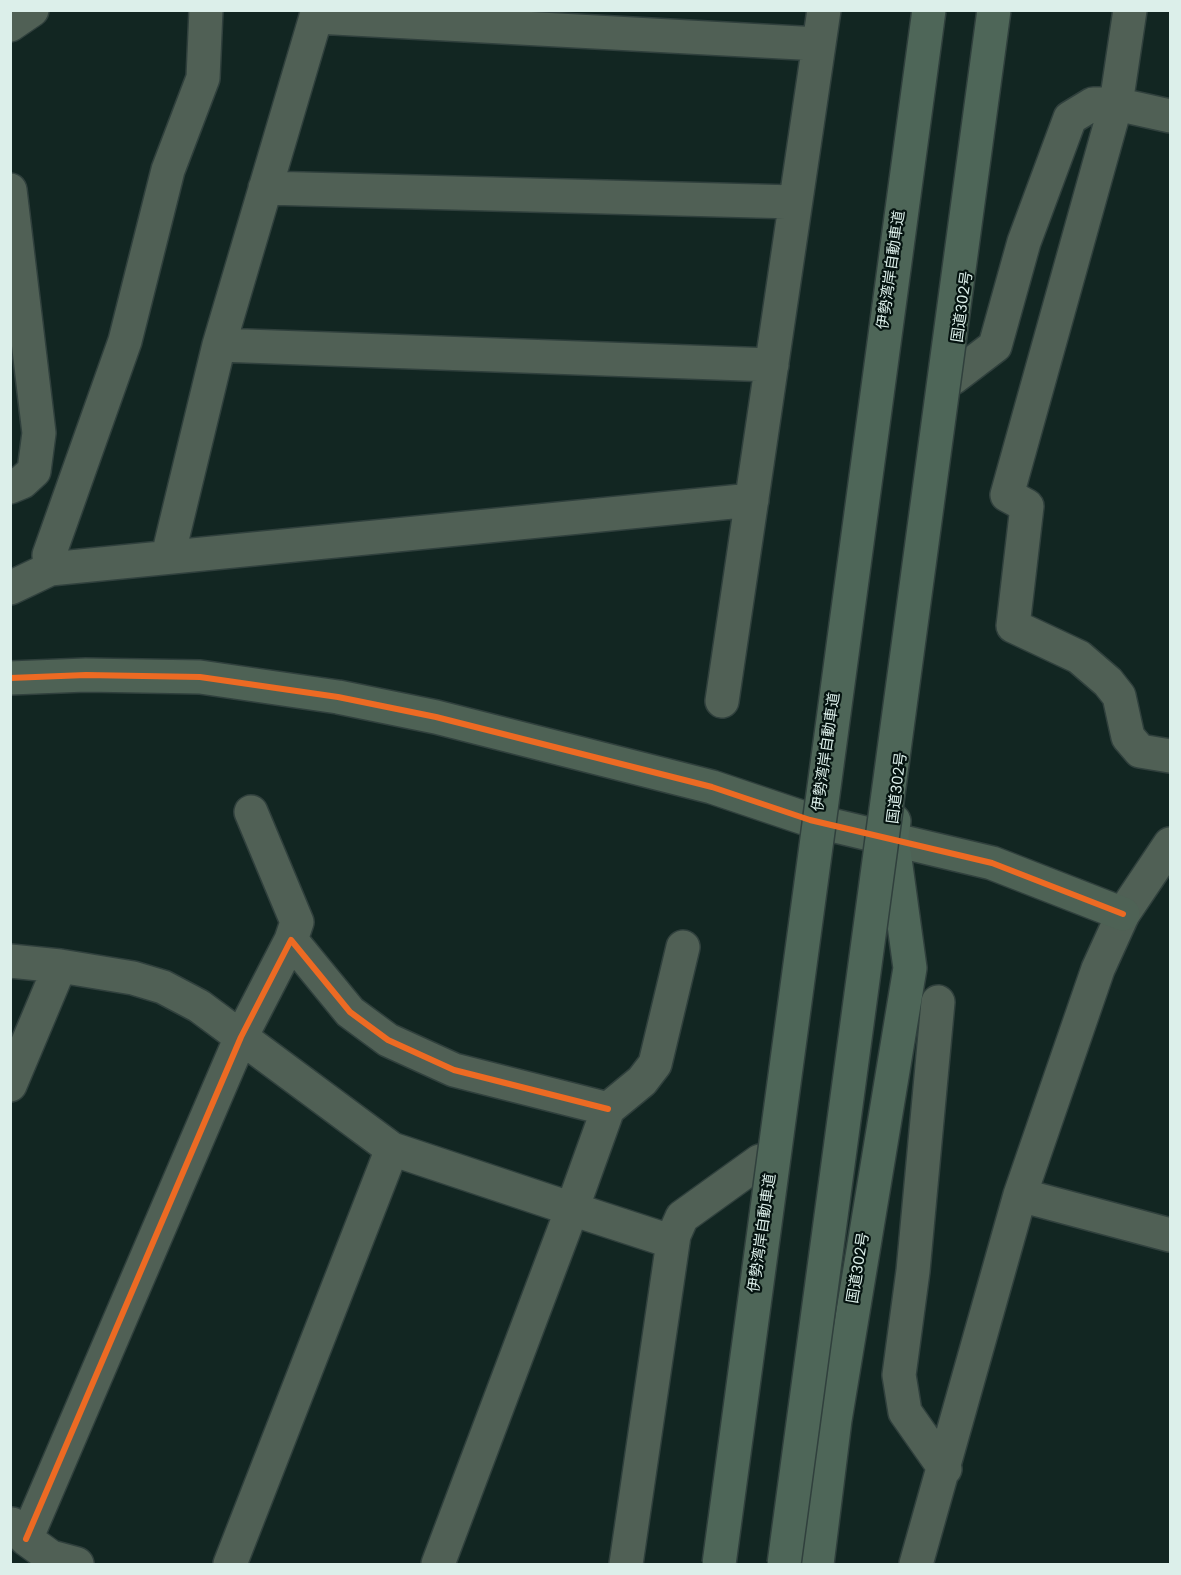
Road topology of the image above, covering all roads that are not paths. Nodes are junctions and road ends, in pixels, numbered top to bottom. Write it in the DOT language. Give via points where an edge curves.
graph roads {
  1 [pos="32,10"];
  2 [pos="206,10"];
  3 [pos="824,10"];
  4 [pos="922,10"];
  5 [pos="929,10"];
  6 [pos="994,10"];
  7 [pos="1005,10"];
  8 [pos="1130,10"];
  9 [pos="317,14"];
  10 [pos="10,25"];
  11 [pos="819,44"];
  12 [pos="1116,104"];
  13 [pos="1170,116"];
  14 [pos="265,188"];
  15 [pos="10,190"];
  16 [pos="795,202"];
  17 [pos="219,345"];
  18 [pos="772,365"];
  19 [pos="953,378"];
  20 [pos="10,487"];
  21 [pos="752,500"];
  22 [pos="168,556"];
  23 [pos="50,569"];
  24 [pos="10,588"];
  25 [pos="10,678"];
  26 [pos="722,701"];
  27 [pos="1170,756"];
  28 [pos="251,812"];
  29 [pos="810,820"];
  30 [pos="892,837"];
  31 [pos="1170,844"];
  32 [pos="1123,914"];
  33 [pos="291,940"];
  34 [pos="683,947"];
  35 [pos="10,961"];
  36 [pos="60,966"];
  37 [pos="938,1002"];
  38 [pos="241,1037"];
  39 [pos="10,1085"];
  40 [pos="608,1109"];
  41 [pos="392,1149"];
  42 [pos="760,1161"];
  43 [pos="1020,1195"];
  44 [pos="572,1209"];
  45 [pos="1170,1235"];
  46 [pos="673,1242"];
  47 [pos="808,1396"];
  48 [pos="945,1469"];
  49 [pos="18,1531"];
  50 [pos="713,1559"];
  51 [pos="77,1564"];
  52 [pos="230,1564"];
  53 [pos="438,1564"];
  54 [pos="626,1564"];
  55 [pos="784,1564"];
  56 [pos="806,1564"];
  57 [pos="817,1564"];
  58 [pos="916,1564"];
  1 -- 10 [label="street"];
  2 -- 23 [label="street" via="203,78 168,170 125,341 48,555"];
  3 -- 11 [label="street"];
  4 -- 29 [label="highway"];
  5 -- 50 [label="highway, 伊勢湾岸自動車道, bridge"];
  6 -- 47 [label="highway, bridge"];
  7 -- 19 [label="highway, 国道302号"];
  8 -- 12 [label="street"];
  9 -- 11 [label="street"];
  9 -- 14 [label="street"];
  11 -- 16 [label="street"];
  12 -- 13 [label="street"];
  12 -- 19 [label="street" via="1093,104 1070,118 1023,242 995,346"];
  12 -- 27 [label="street" via="1007,495 1027,506 1013,626 1079,657 1119,696 1128,736 1140,751"];
  14 -- 16 [label="street"];
  14 -- 17 [label="street"];
  15 -- 20 [label="street" via="39,433 34,471"];
  16 -- 18 [label="street"];
  17 -- 18 [label="street"];
  17 -- 22 [label="street"];
  18 -- 21 [label="street"];
  19 -- 30 [label="highway, 国道302号" via="916,633"];
  21 -- 22 [label="street"];
  21 -- 26 [label="street"];
  22 -- 23 [label="street"];
  23 -- 24 [label="street"];
  25 -- 29 [label="street" via="200,677 338,696 712,787"];
  28 -- 33 [label="street" via="297,922"];
  29 -- 30 [label="street"];
  29 -- 42 [label="highway"];
  30 -- 32 [label="street" via="992,863"];
  30 -- 57 [label="highway, 国道302号" via="910,968 835,1420"];
  31 -- 32 [label="street"];
  32 -- 43 [label="street" via="1098,969"];
  33 -- 38 [label="street"];
  33 -- 40 [label="street" via="350,1012 388,1040 454,1070"];
  34 -- 40 [label="street" via="655,1064 642,1081"];
  35 -- 36 [label="street"];
  36 -- 38 [label="street" via="163,987 199,1006"];
  36 -- 39 [label="street"];
  37 -- 48 [label="street" via="913,1271 899,1375 905,1413"];
  38 -- 41 [label="street"];
  38 -- 49 [label="street"];
  40 -- 44 [label="street"];
  41 -- 44 [label="street"];
  41 -- 52 [label="street"];
  42 -- 46 [label="street" via="682,1217"];
  42 -- 50 [label="highway"];
  43 -- 45 [label="street"];
  43 -- 48 [label="street"];
  44 -- 46 [label="street"];
  44 -- 53 [label="street"];
  46 -- 54 [label="street"];
  47 -- 55 [label="highway, bridge"];
  47 -- 56 [label="highway, bridge"];
  48 -- 58 [label="street"];
  49 -- 51 [label="street" via="51,1557"];
}
